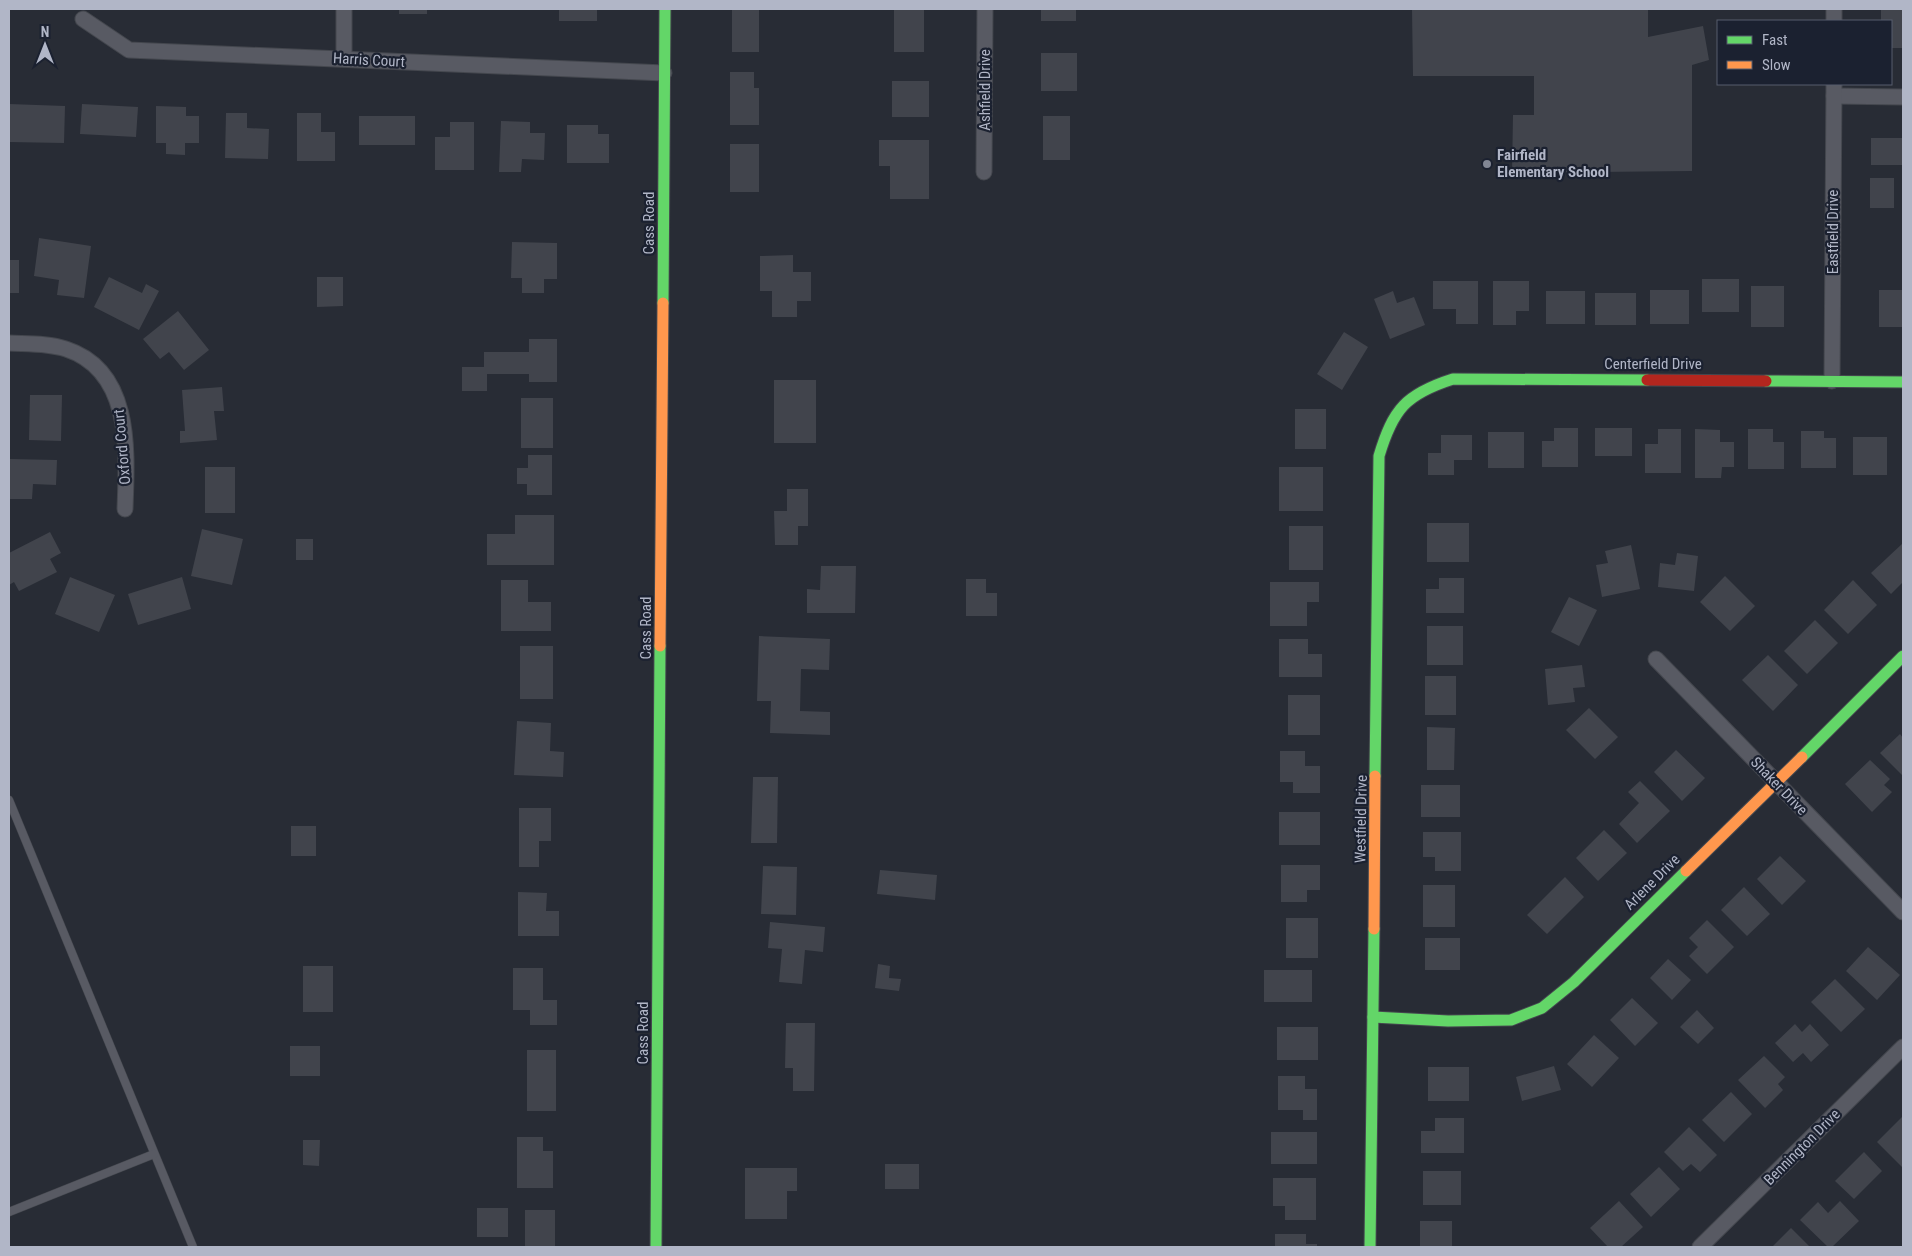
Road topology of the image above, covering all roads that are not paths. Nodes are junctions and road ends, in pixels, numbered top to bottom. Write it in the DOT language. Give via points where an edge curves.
graph roads {
  1 [pos="344,9"];
  2 [pos="665,9"];
  3 [pos="986,9"];
  4 [pos="83,19"];
  5 [pos="344,58"];
  6 [pos="664,73"];
  7 [pos="1834,90"];
  8 [pos="1903,97"];
  9 [pos="984,172"];
  10 [pos="9,343"];
  11 [pos="1832,381"];
  12 [pos="1903,382"];
  13 [pos="1408,399"];
  14 [pos="125,508"];
  15 [pos="1903,656"];
  16 [pos="1656,659"];
  17 [pos="1774,782"];
  18 [pos="9,800"];
  19 [pos="1903,912"];
  20 [pos="1374,1017"];
  21 [pos="1903,1046"];
  22 [pos="154,1154"];
  23 [pos="9,1212"];
  24 [pos="193,1247"];
  25 [pos="656,1247"];
  26 [pos="1370,1247"];
  27 [pos="1700,1247"];
  1 -- 5 [label="street"];
  2 -- 6 [label="street, Cass Road"];
  3 -- 9 [label="street, Ashfield Drive"];
  4 -- 5 [label="street, Harris Court" via="129,50"];
  5 -- 6 [label="street, Harris Court"];
  6 -- 25 [label="street, Cass Road"];
  7 -- 8 [label="street"];
  7 -- 11 [label="street, Eastfield Drive"];
  10 -- 14 [label="street, Oxford Court" via="67,349 95,364 105,376 118,398 122,423"];
  11 -- 12 [label="street, Centerfield Drive"];
  11 -- 13 [label="street, Centerfield Drive" via="1453,379 1433,384"];
  13 -- 20 [label="street, Westfield Drive" via="1385,434 1379,456"];
  15 -- 17 [label="street, Arlene Drive"];
  16 -- 17 [label="street, Shaker Drive"];
  17 -- 19 [label="street, Shaker Drive"];
  17 -- 20 [label="street, Arlene Drive" via="1574,982 1542,1008 1511,1020"];
  18 -- 22 [label="lane"];
  20 -- 26 [label="street, Westfield Drive"];
  21 -- 27 [label="street, Bennington Drive"];
  22 -- 23 [label="lane"];
  22 -- 24 [label="lane"];
}
